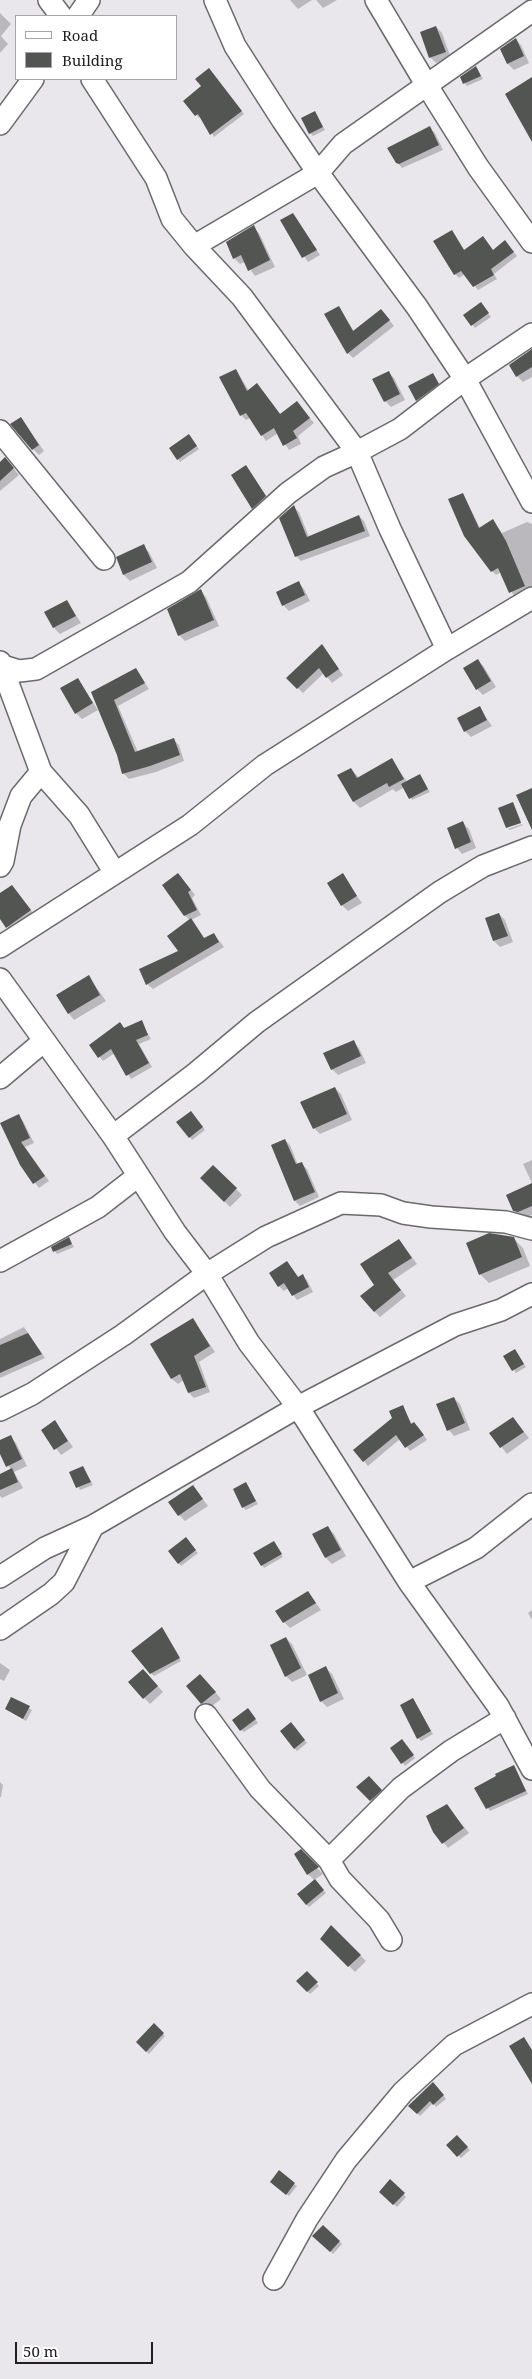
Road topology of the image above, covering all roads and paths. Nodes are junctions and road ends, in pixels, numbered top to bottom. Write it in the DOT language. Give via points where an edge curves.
graph roads {
  1 [pos="49,0"];
  2 [pos="89,0"];
  3 [pos="215,0"];
  4 [pos="376,0"];
  5 [pos="532,11"];
  6 [pos="60,15"];
  7 [pos="79,15"];
  8 [pos="32,80"];
  9 [pos="93,80"];
  10 [pos="426,84"];
  11 [pos="0,124"];
  12 [pos="318,173"];
  13 [pos="532,242"];
  14 [pos="194,246"];
  15 [pos="532,334"];
  16 [pos="465,379"];
  17 [pos="0,431"];
  18 [pos="357,452"];
  19 [pos="532,502"];
  20 [pos="104,560"];
  21 [pos="532,598"];
  22 [pos="446,649"];
  23 [pos="2,664"];
  24 [pos="41,772"];
  25 [pos="532,847"];
  26 [pos="0,866"];
  27 [pos="115,873"];
  28 [pos="0,947"];
  29 [pos="0,979"];
  30 [pos="44,1041"];
  31 [pos="0,1078"];
  32 [pos="113,1136"];
  33 [pos="138,1176"];
  34 [pos="532,1229"];
  35 [pos="0,1260"];
  36 [pos="207,1274"];
  37 [pos="532,1294"];
  38 [pos="298,1407"];
  39 [pos="0,1410"];
  40 [pos="532,1504"];
  41 [pos="93,1526"];
  42 [pos="0,1576"];
  43 [pos="409,1582"];
  44 [pos="0,1629"];
  45 [pos="206,1715"];
  46 [pos="505,1718"];
  47 [pos="532,1769"];
  48 [pos="330,1860"];
  49 [pos="391,1940"];
  50 [pos="532,2004"];
  51 [pos="274,2279"];
  1 -- 6 [label="street"];
  2 -- 7 [label="street"];
  3 -- 12 [label="street" via="235,46"];
  4 -- 10 [label="street"];
  5 -- 10 [label="street"];
  8 -- 11 [label="street"];
  9 -- 14 [label="street" via="156,178 172,219"];
  10 -- 12 [label="street" via="343,144"];
  10 -- 13 [label="street" via="478,168"];
  12 -- 14 [label="street"];
  12 -- 16 [label="street" via="417,307"];
  14 -- 18 [label="street" via="242,298"];
  15 -- 16 [label="street"];
  16 -- 18 [label="street" via="400,429"];
  16 -- 19 [label="street"];
  17 -- 20 [label="street"];
  18 -- 22 [label="street"];
  18 -- 23 [label="street" via="324,467 288,493 189,582 36,669 18,671"];
  21 -- 22 [label="street"];
  22 -- 27 [label="street" via="265,764 190,824"];
  23 -- 24 [label="street"];
  24 -- 26 [label="street" via="21,796"];
  24 -- 27 [label="street" via="79,815"];
  25 -- 32 [label="street" via="483,866 440,892 257,1022"];
  27 -- 28 [label="street"];
  29 -- 30 [label="street"];
  30 -- 31 [label="street"];
  30 -- 32 [label="street"];
  32 -- 33 [label="street"];
  33 -- 35 [label="street" via="98,1206"];
  33 -- 36 [label="street"];
  34 -- 36 [label="street" via="506,1222 431,1217 403,1213 381,1205 341,1203 266,1237"];
  36 -- 38 [label="street" via="248,1343"];
  36 -- 39 [label="street" via="123,1335 32,1394"];
  37 -- 38 [label="street" via="501,1310 455,1325"];
  38 -- 41 [label="street"];
  38 -- 43 [label="street"];
  40 -- 43 [label="street" via="476,1548"];
  41 -- 42 [label="street" via="45,1548"];
  41 -- 44 [label="street" via="64,1582"];
  43 -- 46 [label="street"];
  45 -- 48 [label="street" via="260,1789"];
  46 -- 47 [label="street"];
  46 -- 48 [label="street" via="451,1751 401,1788"];
  48 -- 49 [label="street" via="340,1879 379,1920"];
  50 -- 51 [label="street" via="454,2045 403,2092 346,2160 307,2219"];
}
